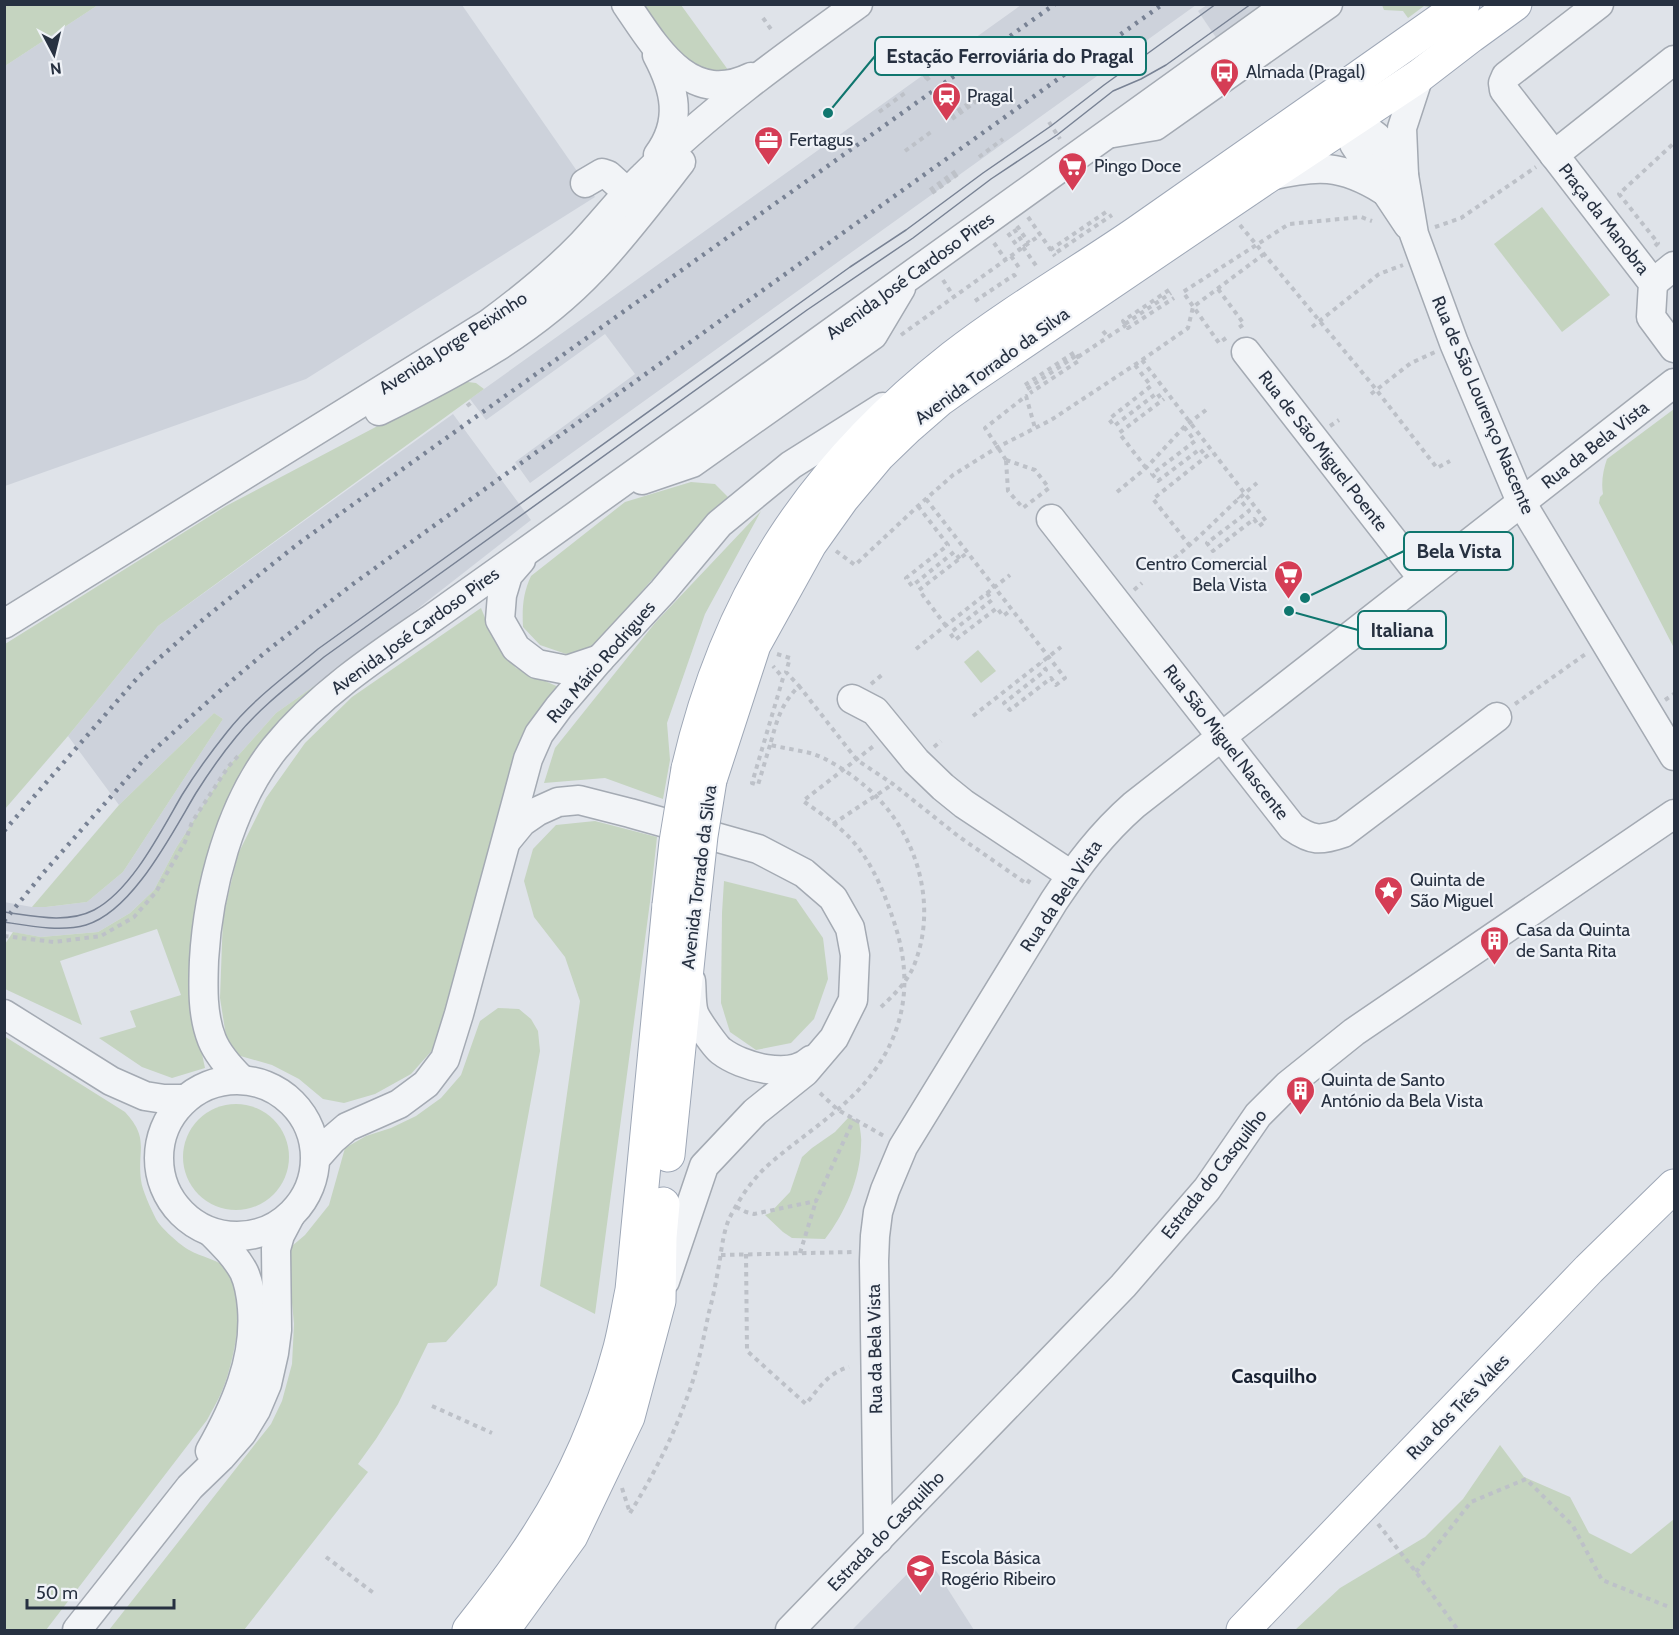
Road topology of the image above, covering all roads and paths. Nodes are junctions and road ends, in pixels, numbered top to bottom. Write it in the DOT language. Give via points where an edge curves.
graph roads {
  1 [pos="626,4"];
  2 [pos="858,4"];
  3 [pos="1288,4"];
  4 [pos="1328,4"];
  5 [pos="1463,4"];
  6 [pos="1515,4"];
  7 [pos="1599,4"];
  8 [pos="763,18"];
  9 [pos="645,32"];
  10 [pos="773,32"];
  11 [pos="951,60"];
  12 [pos="1674,60"];
  13 [pos="766,70"];
  14 [pos="1419,76"];
  15 [pos="925,79"];
  16 [pos="1358,79"];
  17 [pos="905,93"];
  18 [pos="977,99"];
  19 [pos="879,112"];
  20 [pos="951,118"];
  21 [pos="1296,120"];
  22 [pos="1351,121"];
  23 [pos="1049,122"];
  24 [pos="931,132"];
  25 [pos="1108,134"];
  26 [pos="1004,139"];
  27 [pos="1060,139"];
  28 [pos="1674,143"];
  29 [pos="905,150"];
  30 [pos="1554,155"];
  31 [pos="979,158"];
  32 [pos="681,162"];
  33 [pos="957,173"];
  34 [pos="1265,178"];
  35 [pos="585,183"];
  36 [pos="1396,184"];
  37 [pos="635,185"];
  38 [pos="931,191"];
  39 [pos="1109,210"];
  40 [pos="1023,211"];
  41 [pos="1112,215"];
  42 [pos="1461,218"];
  43 [pos="1372,221"];
  44 [pos="1014,225"];
  45 [pos="1240,225"];
  46 [pos="1006,230"];
  47 [pos="989,235"];
  48 [pos="1257,245"];
  49 [pos="1024,246"];
  50 [pos="1418,246"];
  51 [pos="1058,248"];
  52 [pos="1050,250"];
  53 [pos="1264,254"];
  54 [pos="1011,256"];
  55 [pos="1055,256"];
  56 [pos="1006,260"];
  57 [pos="1037,268"];
  58 [pos="1020,269"];
  59 [pos="1655,271"];
  60 [pos="937,272"];
  61 [pos="1004,287"];
  62 [pos="1218,289"];
  63 [pos="1170,292"];
  64 [pos="954,297"];
  65 [pos="1174,298"];
  66 [pos="975,301"];
  67 [pos="1193,307"];
  68 [pos="1320,321"];
  69 [pos="1124,323"];
  70 [pos="1312,327"];
  71 [pos="1103,331"];
  72 [pos="1108,337"];
  73 [pos="1245,338"];
  74 [pos="1086,342"];
  75 [pos="1454,343"];
  76 [pos="1219,344"];
  77 [pos="1090,348"];
  78 [pos="1674,348"];
  79 [pos="1076,354"];
  80 [pos="1142,360"];
  81 [pos="1135,365"];
  82 [pos="923,381"];
  83 [pos="1674,383"];
  84 [pos="1376,390"];
  85 [pos="1371,394"];
  86 [pos="1169,395"];
  87 [pos="1162,400"];
  88 [pos="472,402"];
  89 [pos="467,406"];
  90 [pos="1206,410"];
  91 [pos="1190,423"];
  92 [pos="1184,427"];
  93 [pos="1035,428"];
  94 [pos="998,447"];
  95 [pos="1212,452"];
  96 [pos="1206,456"];
  97 [pos="1006,460"];
  98 [pos="1450,461"];
  99 [pos="1146,468"];
  100 [pos="250,472"];
  101 [pos="1257,483"];
  102 [pos="1117,492"];
  103 [pos="1244,493"];
  104 [pos="1238,497"];
  105 [pos="926,499"];
  106 [pos="1521,502"];
  107 [pos="918,506"];
  108 [pos="1051,519"];
  109 [pos="1190,546"];
  110 [pos="532,547"];
  111 [pos="836,551"];
  112 [pos="968,553"];
  113 [pos="1174,558"];
  114 [pos="960,559"];
  115 [pos="1010,575"];
  116 [pos="1423,579"];
  117 [pos="994,588"];
  118 [pos="987,593"];
  119 [pos="1011,610"];
  120 [pos="4,624"];
  121 [pos="946,626"];
  122 [pos="1604,640"];
  123 [pos="1061,647"];
  124 [pos="916,649"];
  125 [pos="777,654"];
  126 [pos="1048,657"];
  127 [pos="600,658"];
  128 [pos="1041,663"];
  129 [pos="772,666"];
  130 [pos="799,686"];
  131 [pos="852,699"];
  132 [pos="973,716"];
  133 [pos="1497,717"];
  134 [pos="1222,736"];
  135 [pos="770,745"];
  136 [pos="1674,756"];
  137 [pos="699,775"];
  138 [pos="893,784"];
  139 [pos="876,796"];
  140 [pos="1674,813"];
  141 [pos="833,824"];
  142 [pos="507,841"];
  143 [pos="185,842"];
  144 [pos="1045,858"];
  145 [pos="1071,875"];
  146 [pos="681,907"];
  147 [pos="4,936"];
  148 [pos="689,956"];
  149 [pos="881,1007"];
  150 [pos="4,1014"];
  151 [pos="834,1038"];
  152 [pos="241,1079"];
  153 [pos="111,1081"];
  154 [pos="820,1093"];
  155 [pos="184,1099"];
  156 [pos="299,1110"];
  157 [pos="362,1119"];
  158 [pos="854,1119"];
  159 [pos="159,1142"];
  160 [pos="903,1147"];
  161 [pos="316,1158"];
  162 [pos="1674,1186"];
  163 [pos="816,1201"];
  164 [pos="736,1207"];
  165 [pos="290,1216"];
  166 [pos="212,1233"];
  167 [pos="874,1251"];
  168 [pos="801,1253"];
  169 [pos="746,1254"];
  170 [pos="721,1255"];
  171 [pos="659,1300"];
  172 [pos="849,1367"];
  173 [pos="432,1406"];
  174 [pos="492,1433"];
  175 [pos="621,1484"];
  176 [pos="190,1487"];
  177 [pos="1363,1505"];
  178 [pos="630,1513"];
  179 [pos="538,1536"];
  180 [pos="878,1540"];
  181 [pos="326,1557"];
  182 [pos="1416,1572"];
  183 [pos="375,1594"];
  184 [pos="1669,1607"];
  185 [pos="77,1630"];
  186 [pos="469,1630"];
  187 [pos="485,1630"];
  188 [pos="503,1630"];
  189 [pos="790,1630"];
  190 [pos="1243,1630"];
  191 [pos="1458,1630"];
  1 -- 9 [label="street"];
  2 -- 13 [label="street, Avenida Jorge Peixinho"];
  3 -- 25 [label="street, Avenida José Cardoso Pires"];
  4 -- 25 [label="street" via="1155,126"];
  5 -- 16 [label="main road, Avenida Torrado da Silva"];
  6 -- 14 [label="main road, Avenida Torrado da Silva"];
  7 -- 30 [label="street, Praça da Manobra" via="1506,76 1503,83 1506,93"];
  8 -- 10 [label="path"];
  9 -- 13 [label="street" via="675,69 704,84 732,85"];
  9 -- 37 [label="street" via="668,78 674,108 670,135 663,149"];
  11 -- 15 [label="path"];
  12 -- 30 [label="street"];
  13 -- 37 [label="street, Avenida Jorge Peixinho" via="698,125"];
  14 -- 22 [label="main road, Avenida Torrado da Silva"];
  14 -- 36 [label="street, Rua de São Lourenço Nascente" via="1402,128"];
  16 -- 21 [label="main road, Avenida Torrado da Silva"];
  16 -- 22 [label="street"];
  17 -- 19 [label="path"];
  18 -- 20 [label="path"];
  21 -- 22 [label="street" via="1320,117"];
  21 -- 82 [label="main road, Avenida Torrado da Silva" via="999,324"];
  22 -- 34 [label="main road, Avenida Torrado da Silva"];
  22 -- 36 [label="street, Rua de São Lourenço Nascente" via="1377,137"];
  23 -- 27 [label="path"];
  24 -- 29 [label="path"];
  25 -- 110 [label="street, Avenida José Cardoso Pires"];
  26 -- 31 [label="path"];
  28 -- 59 [label="path" via="1619,194 1658,243"];
  30 -- 42 [label="path"];
  30 -- 59 [label="street, Praça da Manobra"];
  32 -- 100 [label="street" via="593,269 503,344 428,387"];
  33 -- 38 [label="path"];
  34 -- 36 [label="street" via="1316,168"];
  34 -- 137 [label="main road, Avenida Torrado da Silva" via="939,400 878,456 810,544 754,645"];
  35 -- 37 [label="street" via="602,173"];
  36 -- 50 [label="street, Rua de São Lourenço Nascente"];
  37 -- 100 [label="street, Avenida Jorge Peixinho" via="582,244 522,299"];
  39 -- 51 [label="path"];
  40 -- 52 [label="path"];
  41 -- 51 [label="path"];
  43 -- 48 [label="path" via="1361,217 1289,224"];
  44 -- 49 [label="path"];
  45 -- 48 [label="path"];
  46 -- 49 [label="path"];
  47 -- 56 [label="path"];
  48 -- 53 [label="path"];
  48 -- 67 [label="path" via="1184,292"];
  49 -- 57 [label="path"];
  50 -- 68 [label="path"];
  50 -- 75 [label="street, Rua de São Lourenço Nascente"];
  51 -- 52 [label="path"];
  52 -- 55 [label="path"];
  53 -- 62 [label="path"];
  53 -- 68 [label="path"];
  54 -- 58 [label="path"];
  59 -- 78 [label="street, Praça da Manobra" via="1651,317"];
  60 -- 64 [label="path"];
  61 -- 66 [label="path" via="1017,279 1014,275"];
  62 -- 67 [label="path"];
  62 -- 73 [label="path"];
  63 -- 69 [label="path"];
  65 -- 69 [label="path" via="1128,328"];
  67 -- 76 [label="path"];
  67 -- 80 [label="path" via="1188,328"];
  68 -- 70 [label="path"];
  68 -- 84 [label="path"];
  69 -- 72 [label="path"];
  71 -- 72 [label="path"];
  72 -- 77 [label="path"];
  73 -- 116 [label="street, Rua de São Miguel Poente"];
  74 -- 77 [label="path"];
  75 -- 84 [label="path" via="1411,363"];
  75 -- 106 [label="street, Rua de São Lourenço Nascente"];
  77 -- 79 [label="path"];
  79 -- 79 [label="path" via="1080,360 1027,389 1069,358"];
  80 -- 81 [label="path"];
  80 -- 86 [label="path"];
  81 -- 87 [label="path" via="1151,386 1109,419 1114,426 1157,393"];
  81 -- 93 [label="path"];
  82 -- 127 [label="street, Rua Mário Rodrigues" via="791,465 719,524"];
  82 -- 137 [label="main road, Avenida Torrado da Silva" via="840,461 770,558 740,615 703,707"];
  83 -- 106 [label="street, Rua da Bela Vista"];
  84 -- 85 [label="path"];
  84 -- 98 [label="path" via="1437,468"];
  86 -- 87 [label="path"];
  86 -- 91 [label="path"];
  87 -- 99 [label="path" via="1119,433"];
  88 -- 89 [label="path"];
  90 -- 91 [label="path"];
  91 -- 92 [label="path"];
  91 -- 95 [label="path"];
  92 -- 96 [label="path" via="1195,441 1152,474 1158,481 1200,449"];
  92 -- 99 [label="path"];
  93 -- 94 [label="path"];
  93 -- 94 [label="path" via="1026,396 985,428"];
  94 -- 97 [label="path"];
  94 -- 105 [label="path" via="953,475"];
  95 -- 96 [label="path"];
  95 -- 103 [label="path"];
  96 -- 109 [label="path" via="1153,499"];
  97 -- 97 [label="path" via="1008,490 1023,508 1048,488 1035,470"];
  99 -- 102 [label="path"];
  100 -- 120 [label="street, Avenida Jorge Peixinho"];
  101 -- 103 [label="path"];
  103 -- 104 [label="path"];
  103 -- 104 [label="path" via="1266,521 1259,526 1254,519 1213,551 1207,543 1249,511"];
  104 -- 109 [label="path"];
  105 -- 107 [label="path"];
  105 -- 112 [label="path"];
  106 -- 116 [label="street, Rua da Bela Vista"];
  106 -- 122 [label="street, Rua de São Lourenço Nascente"];
  107 -- 111 [label="path" via="855,565"];
  107 -- 114 [label="path" via="948,545 906,578 912,586 954,552"];
  108 -- 134 [label="street, Rua São Miguel Nascente"];
  109 -- 113 [label="path"];
  110 -- 127 [label="street, Avenida José Cardoso Pires" via="508,575 502,595 500,620 516,648 537,664 567,670"];
  110 -- 152 [label="street, Avenida José Cardoso Pires" via="357,670 295,725 260,769 228,836 213,890 205,950 207,1024 213,1043"];
  112 -- 114 [label="path"];
  112 -- 117 [label="path"];
  114 -- 121 [label="path" via="919,590"];
  115 -- 117 [label="path"];
  116 -- 134 [label="street, Rua da Bela Vista"];
  117 -- 118 [label="path"];
  117 -- 119 [label="path"];
  118 -- 119 [label="path" via="992,600 950,633 955,640 997,608 1003,616"];
  118 -- 121 [label="path"];
  119 -- 126 [label="path"];
  121 -- 124 [label="path"];
  122 -- 133 [label="path"];
  122 -- 136 [label="street, Rua de São Lourenço Nascente"];
  123 -- 126 [label="path"];
  125 -- 130 [label="path" via="789,658 786,672"];
  126 -- 128 [label="path"];
  126 -- 128 [label="path" via="1065,678 1056,685 1051,678 1010,710 1004,703 1046,670"];
  127 -- 142 [label="street, Rua Mário Rodrigues" via="539,734 528,759"];
  128 -- 132 [label="path"];
  129 -- 135 [label="path" via="783,678 752,783 758,785"];
  130 -- 135 [label="path" via="780,711"];
  130 -- 138 [label="path" via="857,760"];
  131 -- 144 [label="street" via="875,711 943,787"];
  133 -- 134 [label="street, Rua São Miguel Nascente" via="1343,833 1324,839 1306,837 1292,826"];
  134 -- 145 [label="street, Rua da Bela Vista" via="1119,818"];
  135 -- 139 [label="path" via="813,754 846,772"];
  137 -- 146 [label="main road, Avenida Torrado da Silva, bridge" via="676,842"];
  138 -- 139 [label="path"];
  138 -- 144 [label="path" via="1027,884"];
  139 -- 141 [label="path"];
  139 -- 149 [label="path" via="908,839 922,885 924,913 916,961 904,984"];
  140 -- 180 [label="street, Estrada do Casquilho" via="1354,1032 1288,1085 1258,1114 1207,1189 1123,1286"];
  142 -- 151 [label="street" via="522,822 538,811 558,802 579,800 758,849 804,873 832,898 852,937 853,1000"];
  142 -- 157 [label="street, Rua Mário Rodrigues" via="446,1059 426,1084 399,1104"];
  143 -- 147 [label="path" via="156,892 134,917 101,936 54,942"];
  144 -- 145 [label="street"];
  145 -- 160 [label="street, Rua da Bela Vista"];
  146 -- 148 [label="main road, Avenida Torrado da Silva"];
  146 -- 179 [label="main road, Avenida Torrado da Silva" via="634,1278 620,1348 588,1442"];
  148 -- 151 [label="street" via="694,1014 719,1050 748,1066 782,1071 807,1064"];
  148 -- 171 [label="main road, Avenida Torrado da Silva" via="660,1237"];
  150 -- 153 [label="street"];
  151 -- 171 [label="street" via="805,1072 755,1113 704,1166"];
  152 -- 155 [label="street" via="211,1084"];
  152 -- 156 [label="street" via="263,1083 283,1094"];
  153 -- 155 [label="street" via="145,1096"];
  153 -- 159 [label="street" via="138,1105"];
  154 -- 158 [label="path"];
  155 -- 159 [label="street" via="168,1118"];
  156 -- 157 [label="street, Rua Mário Rodrigues" via="326,1119"];
  156 -- 161 [label="street" via="308,1124"];
  157 -- 161 [label="street, Rua Mário Rodrigues" via="342,1132"];
  158 -- 160 [label="path"];
  158 -- 163 [label="path"];
  159 -- 166 [label="street" via="158,1165 163,1187 175,1207 192,1223"];
  160 -- 167 [label="street, Rua da Bela Vista" via="878,1212"];
  161 -- 165 [label="street" via="304,1199"];
  162 -- 177 [label="main road, Rua dos Três Vales"];
  163 -- 164 [label="path" via="754,1214"];
  163 -- 168 [label="path"];
  165 -- 166 [label="street" via="254,1235"];
  165 -- 176 [label="street" via="276,1249 277,1330 267,1384 242,1433"];
  166 -- 176 [label="street" via="244,1273 251,1296 252,1342 236,1402"];
  167 -- 168 [label="path"];
  167 -- 180 [label="street, Rua da Bela Vista"];
  168 -- 169 [label="path"];
  169 -- 170 [label="path"];
  169 -- 172 [label="path" via="747,1351 806,1404 837,1370"];
  171 -- 188 [label="main road, Avenida Torrado da Silva" via="628,1417 571,1536"];
  173 -- 174 [label="path"];
  175 -- 178 [label="path"];
  176 -- 185 [label="street"];
  177 -- 182 [label="path"];
  177 -- 190 [label="main road, Rua dos Três Vales"];
  179 -- 186 [label="main road, Avenida Torrado da Silva"];
  179 -- 187 [label="main road" via="520,1577"];
  180 -- 189 [label="street, Estrada do Casquilho"];
  181 -- 183 [label="path"];
  182 -- 184 [label="path" via="1471,1502 1526,1479 1573,1526 1602,1580"];
  182 -- 191 [label="path"];
}
